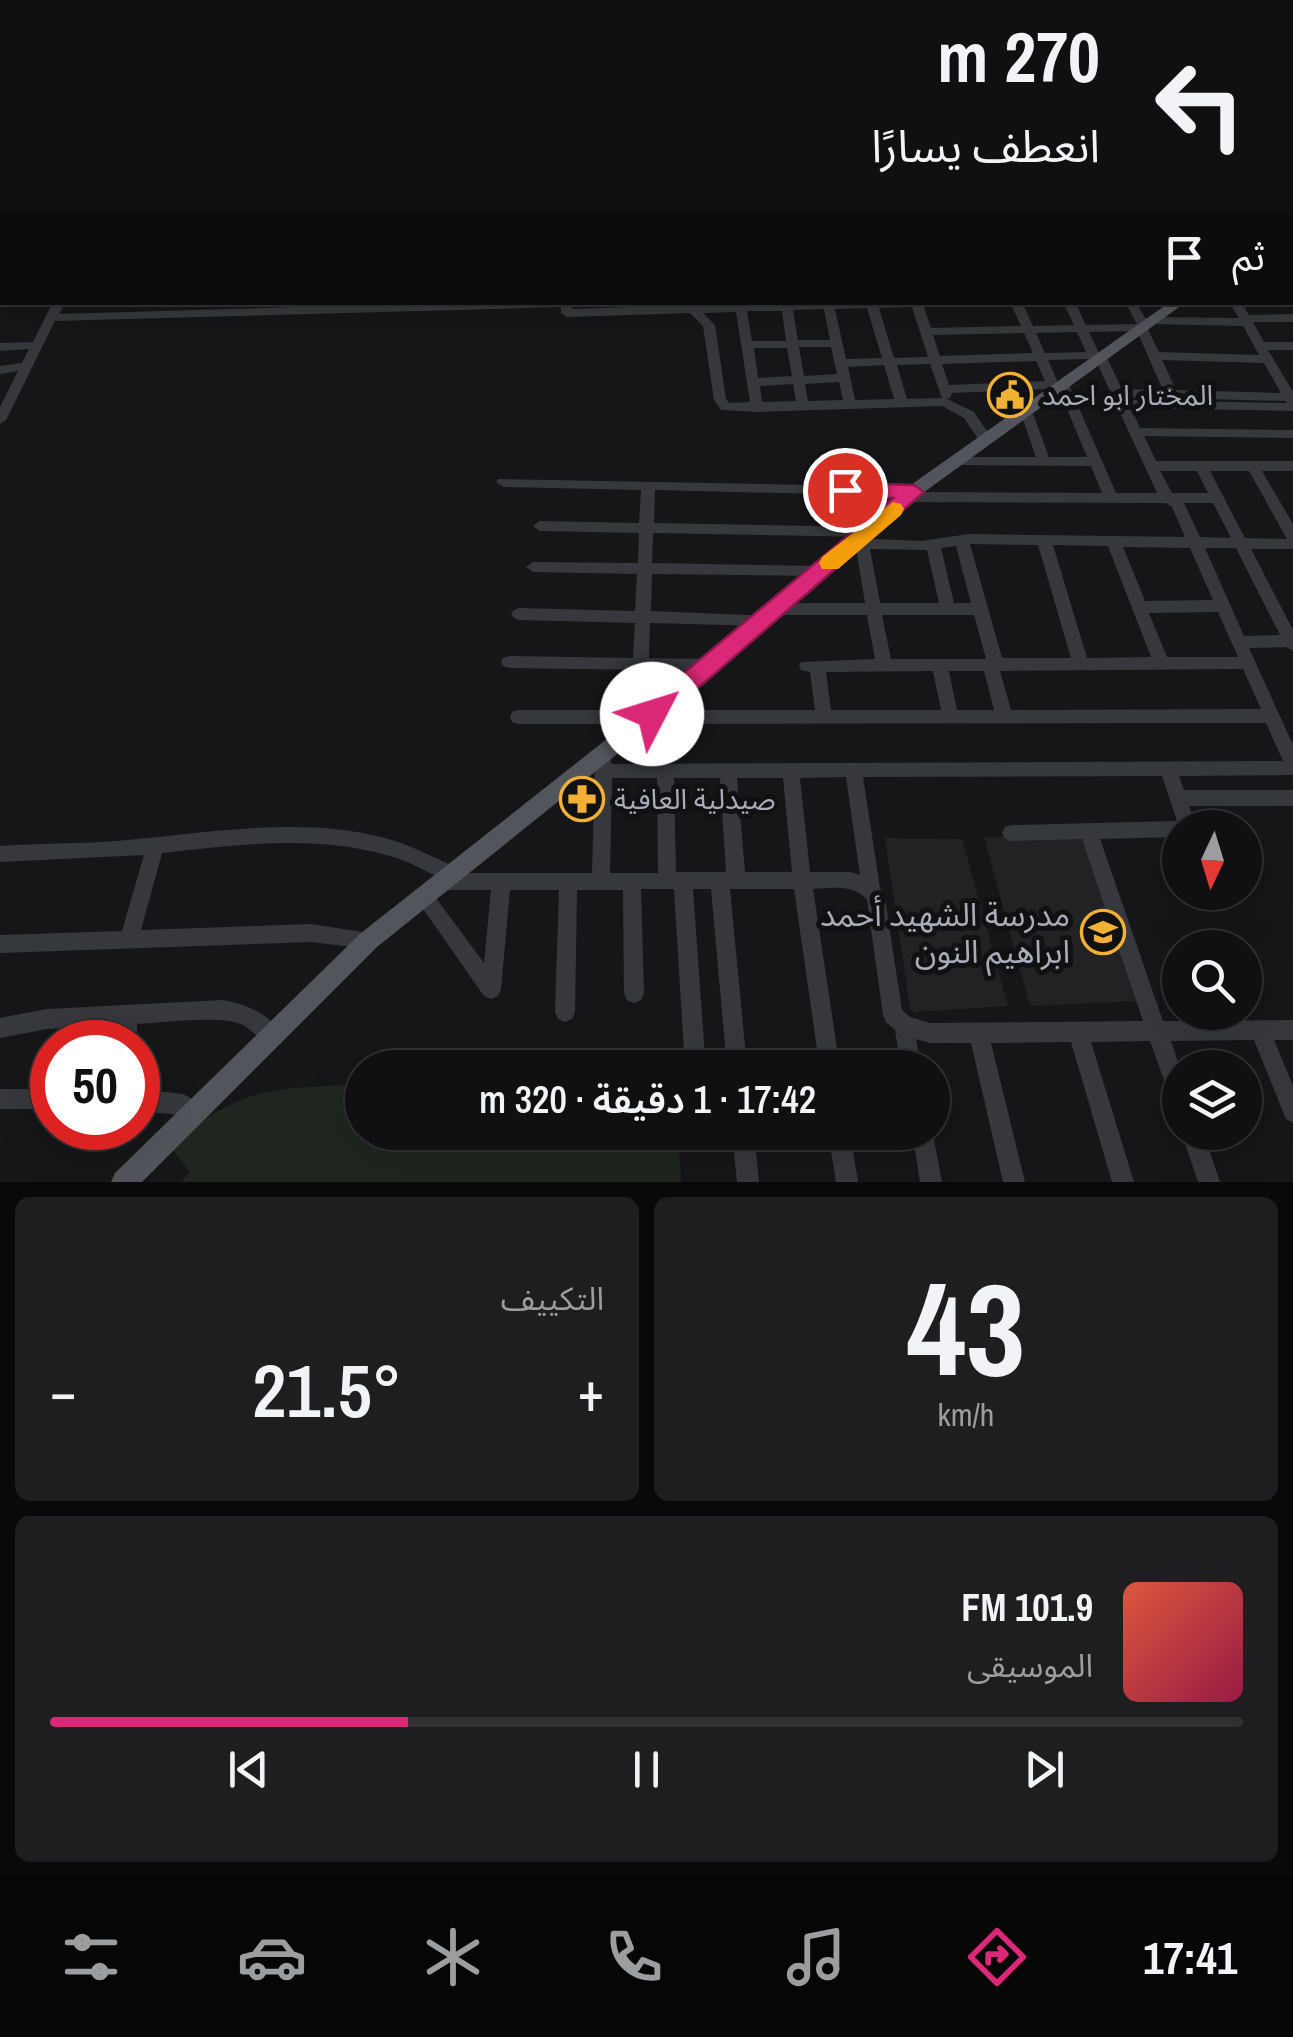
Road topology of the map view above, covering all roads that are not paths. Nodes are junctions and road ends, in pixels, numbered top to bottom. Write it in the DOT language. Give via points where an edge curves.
graph roads {
  1 [pos="57,305"];
  2 [pos="461,305"];
  3 [pos="566,305"];
  4 [pos="787,305"];
  5 [pos="828,305"];
  6 [pos="872,305"];
  7 [pos="916,305"];
  8 [pos="1017,305"];
  9 [pos="1070,305"];
  10 [pos="1132,305"];
  11 [pos="1176,305"];
  12 [pos="1237,305"];
  13 [pos="654,306"];
  14 [pos="734,306"];
  15 [pos="692,309"];
  16 [pos="51,318"];
  17 [pos="1293,318"];
  18 [pos="1246,320"];
  19 [pos="1147,326"];
  20 [pos="1081,328"];
  21 [pos="1028,330"];
  22 [pos="925,332"];
  23 [pos="837,342"];
  24 [pos="793,344"];
  25 [pos="747,345"];
  26 [pos="37,346"];
  27 [pos="1260,346"];
  28 [pos="1293,346"];
  29 [pos="0,347"];
  30 [pos="1040,356"];
  31 [pos="1154,356"];
  32 [pos="1097,358"];
  33 [pos="1268,359"];
  34 [pos="934,360"];
  35 [pos="890,361"];
  36 [pos="842,363"];
  37 [pos="27,366"];
  38 [pos="0,370"];
  39 [pos="845,378"];
  40 [pos="799,380"];
  41 [pos="753,382"];
  42 [pos="1057,387"];
  43 [pos="944,388"];
  44 [pos="1171,393"];
  45 [pos="6,394"];
  46 [pos="1291,397"];
  47 [pos="1119,398"];
  48 [pos="902,403"];
  49 [pos="949,403"];
  50 [pos="850,405"];
  51 [pos="804,407"];
  52 [pos="757,408"];
  53 [pos="1026,411"];
  54 [pos="0,420"];
  55 [pos="1135,432"];
  56 [pos="1293,434"];
  57 [pos="986,440"];
  58 [pos="956,461"];
  59 [pos="1044,462"];
  60 [pos="1096,462"];
  61 [pos="1151,466"];
  62 [pos="1201,466"];
  63 [pos="1253,466"];
  64 [pos="1293,466"];
  65 [pos="503,482"];
  66 [pos="648,485"];
  67 [pos="911,495"];
  68 [pos="1111,498"];
  69 [pos="1218,498"];
  70 [pos="1172,499"];
  71 [pos="540,526"];
  72 [pos="646,528"];
  73 [pos="861,539"];
  74 [pos="1293,540"];
  75 [pos="962,541"];
  76 [pos="1044,541"];
  77 [pos="1114,542"];
  78 [pos="1194,542"];
  79 [pos="1240,543"];
  80 [pos="933,545"];
  81 [pos="533,567"];
  82 [pos="645,569"];
  83 [pos="820,571"];
  84 [pos="1222,606"];
  85 [pos="1138,607"];
  86 [pos="874,609"];
  87 [pos="948,609"];
  88 [pos="980,609"];
  89 [pos="519,614"];
  90 [pos="769,615"];
  91 [pos="643,618"];
  92 [pos="1238,642"];
  93 [pos="1292,642"];
  94 [pos="509,662"];
  95 [pos="1247,662"];
  96 [pos="641,664"];
  97 [pos="1081,664"];
  98 [pos="1160,664"];
  99 [pos="710,665"];
  100 [pos="884,666"];
  101 [pos="940,666"];
  102 [pos="994,666"];
  103 [pos="652,714"];
  104 [pos="824,715"];
  105 [pos="950,715"];
  106 [pos="1004,715"];
  107 [pos="1271,716"];
  108 [pos="518,717"];
  109 [pos="1288,742"];
  110 [pos="604,762"];
  111 [pos="1293,766"];
  112 [pos="1168,769"];
  113 [pos="665,770"];
  114 [pos="728,770"];
  115 [pos="791,770"];
  116 [pos="854,770"];
  117 [pos="1178,798"];
  118 [pos="1293,798"];
  119 [pos="1182,810"];
  120 [pos="1162,830"];
  121 [pos="1088,832"];
  122 [pos="1011,834"];
  123 [pos="155,846"];
  124 [pos="0,854"];
  125 [pos="445,877"];
  126 [pos="802,879"];
  127 [pos="601,881"];
  128 [pos="632,881"];
  129 [pos="675,881"];
  130 [pos="728,881"];
  131 [pos="501,882"];
  132 [pos="568,882"];
  133 [pos="871,889"];
  134 [pos="423,896"];
  135 [pos="129,939"];
  136 [pos="369,940"];
  137 [pos="0,944"];
  138 [pos="634,992"];
  139 [pos="565,1012"];
  140 [pos="127,1018"];
  141 [pos="904,1026"];
  142 [pos="0,1028"];
  143 [pos="1157,1030"];
  144 [pos="1162,1030"];
  145 [pos="1260,1030"];
  146 [pos="1262,1030"];
  147 [pos="1293,1030"];
  148 [pos="979,1032"];
  149 [pos="1078,1032"];
  150 [pos="273,1037"];
  151 [pos="692,1050"];
  152 [pos="736,1050"];
  153 [pos="827,1050"];
  154 [pos="909,1050"];
  155 [pos="1164,1050"];
  156 [pos="0,1098"];
  157 [pos="30,1098"];
  158 [pos="160,1102"];
  159 [pos="196,1112"];
  160 [pos="1293,1112"];
  161 [pos="745,1150"];
  162 [pos="842,1150"];
  163 [pos="926,1150"];
  164 [pos="1198,1150"];
  165 [pos="124,1182"];
  166 [pos="748,1182"];
  167 [pos="846,1182"];
  168 [pos="931,1182"];
  169 [pos="1014,1182"];
  170 [pos="1122,1182"];
  171 [pos="1209,1182"];
  1 -- 16 [label="street"];
  2 -- 16 [label="street"];
  3 -- 13 [label="street" via="567,313"];
  4 -- 14 [label="street"];
  4 -- 24 [label="street"];
  5 -- 23 [label="street"];
  6 -- 35 [label="street"];
  7 -- 22 [label="street"];
  8 -- 21 [label="street"];
  9 -- 20 [label="street"];
  10 -- 19 [label="street"];
  11 -- 19 [label="main road"];
  12 -- 18 [label="street"];
  13 -- 15 [label="street"];
  14 -- 15 [label="street"];
  14 -- 25 [label="street"];
  15 -- 52 [label="street" via="709,325 720,400 730,408"];
  16 -- 26 [label="street"];
  17 -- 18 [label="street"];
  18 -- 19 [label="street"];
  18 -- 27 [label="street"];
  19 -- 20 [label="street"];
  19 -- 31 [label="street"];
  19 -- 32 [label="main road"];
  20 -- 21 [label="street"];
  20 -- 32 [label="street"];
  21 -- 22 [label="street"];
  21 -- 30 [label="street"];
  22 -- 34 [label="street"];
  23 -- 24 [label="street"];
  23 -- 36 [label="street"];
  24 -- 25 [label="street"];
  24 -- 40 [label="street"];
  25 -- 41 [label="street"];
  26 -- 29 [label="street"];
  26 -- 37 [label="street"];
  27 -- 28 [label="street"];
  27 -- 33 [label="street"];
  30 -- 32 [label="street"];
  30 -- 34 [label="street"];
  30 -- 42 [label="street"];
  31 -- 33 [label="street"];
  31 -- 44 [label="street"];
  32 -- 42 [label="main road"];
  32 -- 47 [label="street"];
  33 -- 46 [label="street"];
  34 -- 35 [label="street"];
  34 -- 43 [label="street"];
  35 -- 36 [label="street"];
  35 -- 48 [label="street"];
  36 -- 39 [label="street"];
  37 -- 38 [label="street"];
  37 -- 45 [label="street"];
  39 -- 40 [label="street"];
  39 -- 50 [label="street"];
  40 -- 41 [label="street"];
  40 -- 51 [label="street"];
  41 -- 52 [label="street"];
  42 -- 43 [label="street"];
  42 -- 53 [label="main road"];
  42 -- 60 [label="street"];
  43 -- 49 [label="street"];
  44 -- 46 [label="street"];
  44 -- 47 [label="street"];
  45 -- 54 [label="street"];
  46 -- 47 [label="street"];
  47 -- 55 [label="street"];
  48 -- 49 [label="street"];
  48 -- 50 [label="street"];
  49 -- 57 [label="street" via="970,415"];
  50 -- 51 [label="street"];
  51 -- 52 [label="street"];
  53 -- 57 [label="main road"];
  53 -- 59 [label="street"];
  55 -- 56 [label="street"];
  55 -- 61 [label="street"];
  57 -- 58 [label="main road"];
  58 -- 59 [label="street"];
  58 -- 67 [label="main road"];
  59 -- 60 [label="street"];
  60 -- 68 [label="street"];
  61 -- 62 [label="street"];
  61 -- 70 [label="street"];
  62 -- 63 [label="street"];
  62 -- 69 [label="street"];
  63 -- 64 [label="street"];
  63 -- 74 [label="street"];
  65 -- 66 [label="street"];
  66 -- 67 [label="street"];
  66 -- 72 [label="street"];
  67 -- 68 [label="street"];
  67 -- 73 [label="main road"];
  68 -- 70 [label="street"];
  69 -- 70 [label="street"];
  69 -- 79 [label="street"];
  70 -- 78 [label="street"];
  71 -- 72 [label="street"];
  72 -- 73 [label="street"];
  72 -- 82 [label="street"];
  73 -- 80 [label="street"];
  73 -- 83 [label="main road"];
  73 -- 86 [label="street"];
  74 -- 79 [label="street"];
  75 -- 76 [label="street"];
  75 -- 80 [label="street"];
  75 -- 88 [label="street"];
  76 -- 77 [label="street"];
  76 -- 97 [label="street"];
  77 -- 78 [label="street"];
  77 -- 85 [label="street"];
  78 -- 79 [label="street"];
  78 -- 84 [label="street"];
  79 -- 93 [label="street"];
  80 -- 87 [label="street"];
  81 -- 82 [label="street"];
  82 -- 83 [label="street"];
  82 -- 91 [label="street"];
  83 -- 90 [label="main road"];
  84 -- 85 [label="street"];
  84 -- 92 [label="street"];
  85 -- 98 [label="street"];
  86 -- 87 [label="street"];
  86 -- 90 [label="street"];
  86 -- 100 [label="street"];
  87 -- 88 [label="street"];
  88 -- 102 [label="street"];
  89 -- 91 [label="street"];
  90 -- 91 [label="street"];
  90 -- 99 [label="main road"];
  91 -- 96 [label="street"];
  92 -- 93 [label="street"];
  92 -- 95 [label="street"];
  94 -- 96 [label="street"];
  95 -- 98 [label="street"];
  95 -- 107 [label="street"];
  96 -- 99 [label="street"];
  97 -- 98 [label="street"];
  97 -- 102 [label="street"];
  99 -- 103 [label="main road"];
  100 -- 101 [label="street"];
  100 -- 104 [label="street" via="812,666"];
  101 -- 102 [label="street"];
  101 -- 105 [label="street"];
  102 -- 106 [label="street"];
  103 -- 104 [label="street"];
  103 -- 108 [label="street"];
  103 -- 110 [label="main road"];
  104 -- 105 [label="street"];
  105 -- 106 [label="street"];
  106 -- 107 [label="street"];
  107 -- 109 [label="street"];
  109 -- 111 [label="street"];
  110 -- 113 [label="street"];
  110 -- 125 [label="main road"];
  110 -- 127 [label="street"];
  111 -- 112 [label="street"];
  112 -- 116 [label="street"];
  112 -- 117 [label="street"];
  113 -- 114 [label="street"];
  113 -- 129 [label="street"];
  114 -- 115 [label="street"];
  114 -- 130 [label="street"];
  115 -- 116 [label="street"];
  115 -- 126 [label="street"];
  116 -- 133 [label="street"];
  117 -- 118 [label="street"];
  117 -- 119 [label="street"];
  120 -- 121 [label="street"];
  121 -- 122 [label="street"];
  121 -- 143 [label="street"];
  123 -- 124 [label="street"];
  123 -- 125 [label="street" via="258,836 373,843"];
  123 -- 135 [label="street"];
  125 -- 131 [label="street"];
  125 -- 134 [label="main road"];
  126 -- 130 [label="street"];
  126 -- 133 [label="street" via="851,880"];
  126 -- 153 [label="street"];
  127 -- 128 [label="street"];
  127 -- 132 [label="street"];
  128 -- 129 [label="street"];
  128 -- 138 [label="street"];
  129 -- 130 [label="street"];
  129 -- 151 [label="street"];
  130 -- 152 [label="street"];
  131 -- 132 [label="street"];
  131 -- 134 [label="street" via="491,988"];
  132 -- 139 [label="street"];
  133 -- 141 [label="street" via="893,1015"];
  134 -- 136 [label="main road"];
  135 -- 136 [label="street" via="311,932"];
  135 -- 137 [label="street"];
  136 -- 150 [label="main road"];
  140 -- 142 [label="street"];
  140 -- 150 [label="street" via="240,1012"];
  141 -- 148 [label="street"];
  141 -- 154 [label="street"];
  143 -- 144 [label="street"];
  143 -- 149 [label="street"];
  143 -- 155 [label="street"];
  145 -- 160 [label="street"];
  146 -- 147 [label="street"];
  148 -- 149 [label="street"];
  148 -- 169 [label="street"];
  149 -- 170 [label="street"];
  150 -- 159 [label="main road"];
  156 -- 157 [label="street"];
  158 -- 159 [label="street"];
  159 -- 165 [label="main road"];
  161 -- 166 [label="street"];
  162 -- 167 [label="street"];
  163 -- 168 [label="street"];
  164 -- 171 [label="street"];
}
